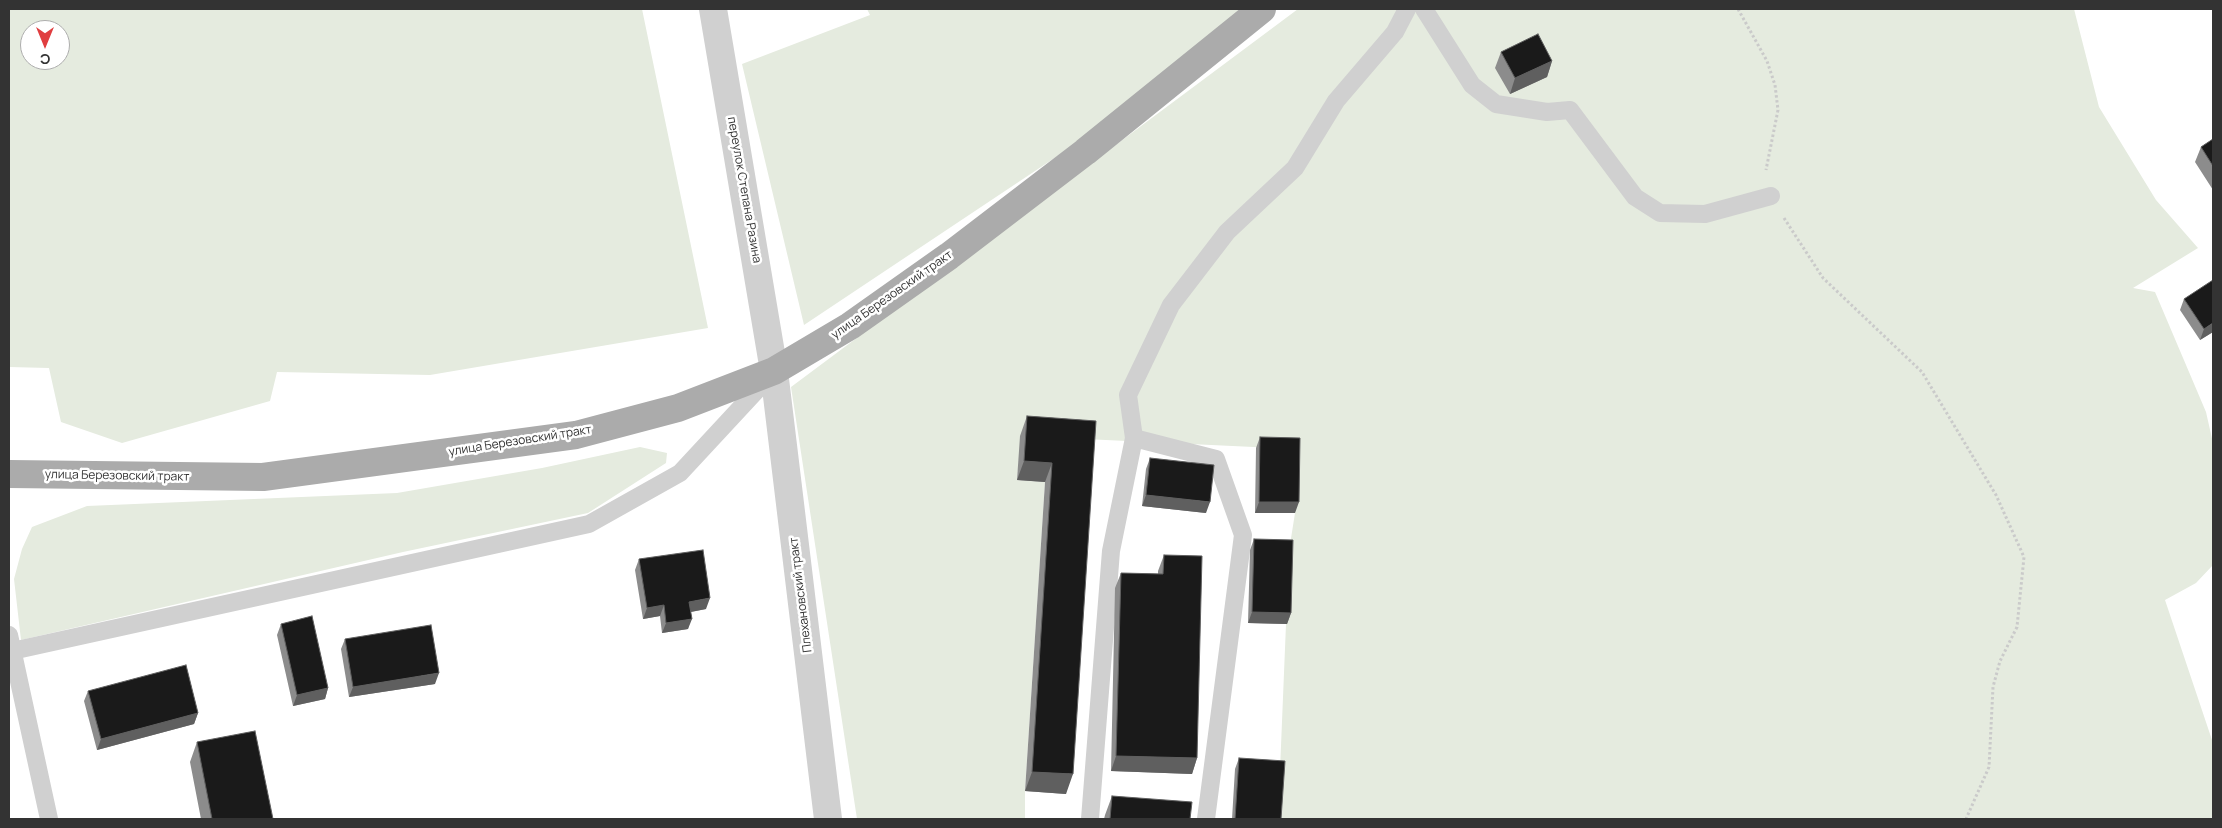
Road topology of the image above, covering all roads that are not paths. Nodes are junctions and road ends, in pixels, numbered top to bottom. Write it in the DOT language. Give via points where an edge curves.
graph roads {
  1 [pos="713,9"];
  2 [pos="1262,9"];
  3 [pos="1407,9"];
  4 [pos="1424,9"];
  5 [pos="1771,196"];
  6 [pos="774,371"];
  7 [pos="1134,438"];
  8 [pos="9,474"];
  9 [pos="11,643"];
  10 [pos="49,819"];
  11 [pos="828,819"];
  12 [pos="1090,819"];
  13 [pos="1206,819"];
  1 -- 6 [label="street, переулок Степана Разина"];
  2 -- 6 [label="main road, улица Березовский тракт" via="1085,152 949,256 850,326"];
  3 -- 7 [label="lane" via="1395,32 1336,101 1295,168 1227,232 1171,305 1128,395"];
  4 -- 5 [label="lane" via="1472,85 1496,104 1547,112 1570,110 1635,197 1660,213 1705,214"];
  6 -- 8 [label="main road, улица Березовский тракт" via="678,408 576,435 312,471 263,477"];
  6 -- 9 [label="lane" via="680,473 589,524"];
  6 -- 11 [label="street, Плехановский тракт"];
  7 -- 12 [label="lane" via="1111,551"];
  7 -- 13 [label="lane" via="1216,458 1243,535"];
  9 -- 10 [label="lane"];
}
